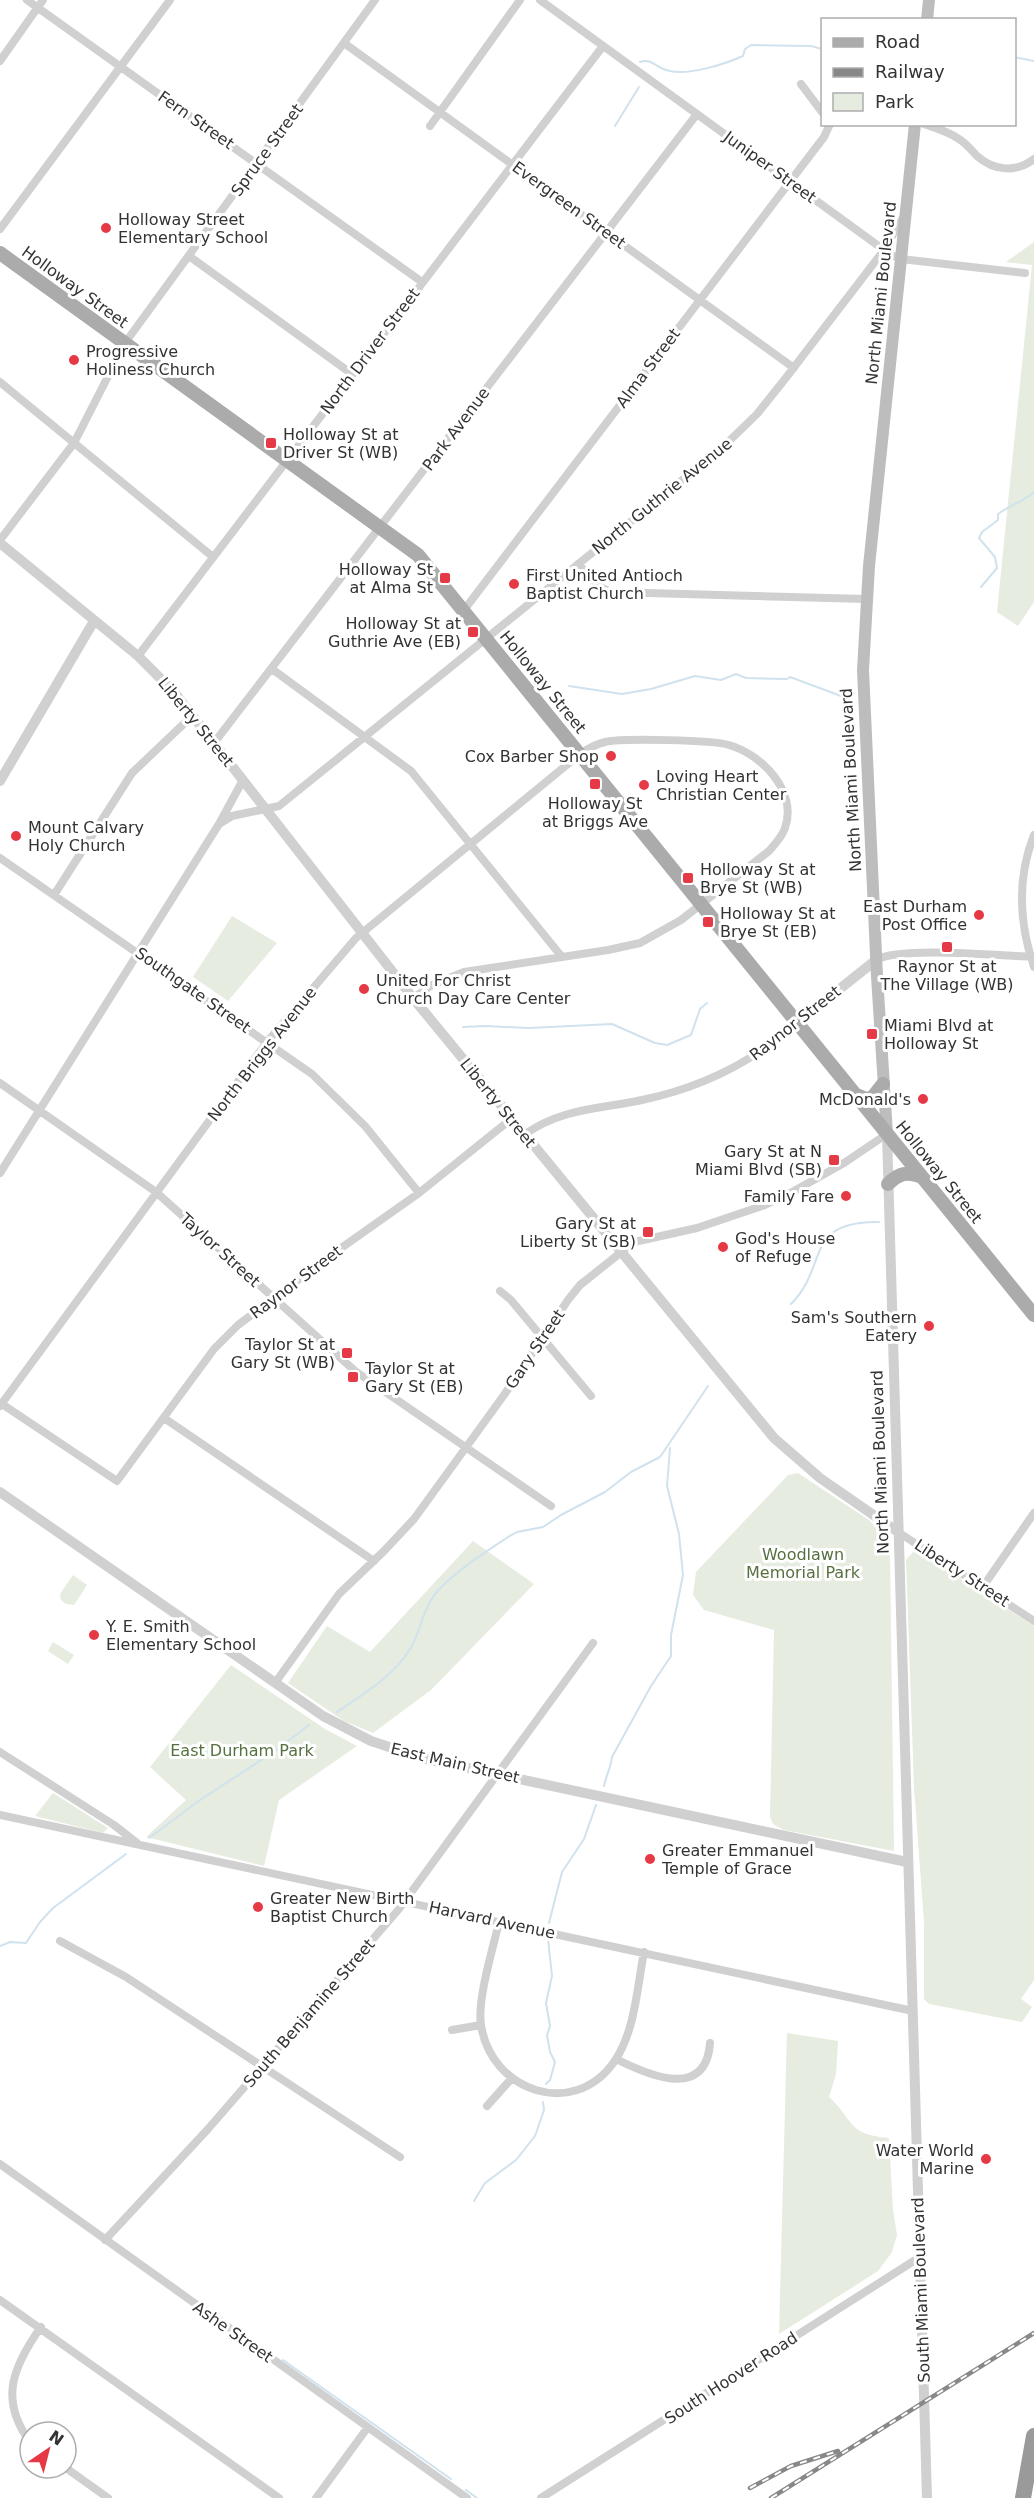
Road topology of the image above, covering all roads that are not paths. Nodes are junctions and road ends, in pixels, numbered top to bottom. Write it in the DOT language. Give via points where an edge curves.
graph roads {
  1 [pos="27,0"];
  2 [pos="170,0"];
  3 [pos="375,0"];
  4 [pos="520,0"];
  5 [pos="540,0"];
  6 [pos="928,0"];
  7 [pos="40,4"];
  8 [pos="927,18"];
  9 [pos="344,43"];
  10 [pos="603,46"];
  11 [pos="0,61"];
  12 [pos="121,67"];
  13 [pos="801,84"];
  14 [pos="821,111"];
  15 [pos="440,112"];
  16 [pos="697,114"];
  17 [pos="430,126"];
  18 [pos="829,126"];
  19 [pos="915,126"];
  20 [pos="930,126"];
  21 [pos="1034,159"];
  22 [pos="257,164"];
  23 [pos="512,164"];
  24 [pos="790,182"];
  25 [pos="906,213"];
  26 [pos="0,229"];
  27 [pos="606,232"];
  28 [pos="884,250"];
  29 [pos="0,253"];
  30 [pos="189,256"];
  31 [pos="901,259"];
  32 [pos="1025,273"];
  33 [pos="422,282"];
  34 [pos="700,299"];
  35 [pos="125,343"];
  36 [pos="794,368"];
  37 [pos="352,374"];
  38 [pos="0,382"];
  39 [pos="74,443"];
  40 [pos="287,460"];
  41 [pos="381,527"];
  42 [pos="0,542"];
  43 [pos="213,557"];
  44 [pos="578,564"];
  45 [pos="866,599"];
  46 [pos="464,610"];
  47 [pos="94,621"];
  48 [pos="485,638"];
  49 [pos="138,656"];
  50 [pos="272,669"];
  51 [pos="192,716"];
  52 [pos="366,736"];
  53 [pos="214,743"];
  54 [pos="580,754"];
  55 [pos="243,780"];
  56 [pos="0,781"];
  57 [pos="266,810"];
  58 [pos="219,824"];
  59 [pos="1034,835"];
  60 [pos="470,843"];
  61 [pos="0,858"];
  62 [pos="54,895"];
  63 [pos="701,904"];
  64 [pos="362,932"];
  65 [pos="138,953"];
  66 [pos="562,957"];
  67 [pos="1032,957"];
  68 [pos="876,960"];
  69 [pos="1034,967"];
  70 [pos="413,998"];
  71 [pos="797,1023"];
  72 [pos="267,1042"];
  73 [pos="0,1083"];
  74 [pos="883,1084"];
  75 [pos="853,1094"];
  76 [pos="39,1110"];
  77 [pos="511,1119"];
  78 [pos="887,1134"];
  79 [pos="524,1135"];
  80 [pos="0,1173"];
  81 [pos="922,1177"];
  82 [pos="888,1184"];
  83 [pos="156,1192"];
  84 [pos="419,1193"];
  85 [pos="620,1252"];
  86 [pos="500,1291"];
  87 [pos="273,1298"];
  88 [pos="1034,1315"];
  89 [pos="544,1339"];
  90 [pos="591,1396"];
  91 [pos="1,1405"];
  92 [pos="164,1418"];
  93 [pos="466,1448"];
  94 [pos="0,1492"];
  95 [pos="551,1506"];
  96 [pos="1034,1513"];
  97 [pos="898,1532"];
  98 [pos="374,1561"];
  99 [pos="982,1588"];
  100 [pos="1034,1621"];
  101 [pos="593,1643"];
  102 [pos="275,1683"];
  103 [pos="0,1752"];
  104 [pos="497,1773"];
  105 [pos="0,1815"];
  106 [pos="139,1844"];
  107 [pos="907,1862"];
  108 [pos="405,1901"];
  109 [pos="499,1922"];
  110 [pos="60,1941"];
  111 [pos="644,1953"];
  112 [pos="913,2011"];
  113 [pos="481,2025"];
  114 [pos="452,2030"];
  115 [pos="710,2043"];
  116 [pos="616,2059"];
  117 [pos="262,2068"];
  118 [pos="512,2078"];
  119 [pos="487,2106"];
  120 [pos="400,2157"];
  121 [pos="0,2164"];
  122 [pos="105,2240"];
  123 [pos="920,2257"];
  124 [pos="0,2300"];
  125 [pos="41,2327"];
  126 [pos="3,2387"];
  127 [pos="9,2423"];
  128 [pos="368,2427"];
  129 [pos="18,2431"];
  130 [pos="1034,2436"];
  131 [pos="78,2477"];
  132 [pos="108,2498"];
  133 [pos="279,2498"];
  134 [pos="316,2498"];
  135 [pos="467,2498"];
  136 [pos="541,2498"];
  137 [pos="927,2498"];
  138 [pos="1023,2498"];
  1 -- 7 [label="street, Fern Street"];
  2 -- 12 [label="street"];
  3 -- 9 [label="street, Spruce Street"];
  4 -- 15 [label="street"];
  5 -- 10 [label="street, Juniper Street"];
  6 -- 8 [label="main road"];
  7 -- 11 [label="street"];
  7 -- 12 [label="street, Fern Street"];
  9 -- 15 [label="street, Evergreen Street"];
  9 -- 22 [label="street, Spruce Street"];
  10 -- 16 [label="street, Juniper Street"];
  10 -- 23 [label="street, North Driver Street"];
  12 -- 22 [label="street, Fern Street"];
  12 -- 26 [label="street"];
  13 -- 14 [label="street"];
  15 -- 17 [label="street"];
  15 -- 23 [label="street, Evergreen Street"];
  16 -- 24 [label="street, Juniper Street"];
  16 -- 27 [label="street, Park Avenue"];
  18 -- 24 [label="street, Alma Street"];
  19 -- 25 [label="main road, North Miami Boulevard"];
  20 -- 21 [label="street" via="950,133 992,166 1018,168"];
  22 -- 30 [label="street, Spruce Street"];
  22 -- 33 [label="street, Fern Street"];
  23 -- 27 [label="street, Evergreen Street"];
  23 -- 33 [label="street, North Driver Street"];
  24 -- 28 [label="street, Juniper Street"];
  24 -- 34 [label="street, Alma Street"];
  25 -- 28 [label="street, North Guthrie Avenue"];
  25 -- 31 [label="main road, North Miami Boulevard"];
  27 -- 34 [label="street, Evergreen Street"];
  27 -- 41 [label="street, Park Avenue"];
  28 -- 31 [label="street, Juniper Street"];
  28 -- 36 [label="street, North Guthrie Avenue"];
  29 -- 35 [label="main road, Holloway Street"];
  30 -- 35 [label="street, Spruce Street"];
  30 -- 37 [label="street"];
  31 -- 32 [label="street, Juniper Street"];
  31 -- 45 [label="main road, North Miami Boulevard"];
  33 -- 37 [label="street, North Driver Street"];
  34 -- 36 [label="street, Evergreen Street"];
  34 -- 46 [label="street, Alma Street"];
  35 -- 39 [label="street, Spruce Street"];
  35 -- 40 [label="main road, Holloway Street"];
  36 -- 44 [label="street, North Guthrie Avenue" via="729,441"];
  37 -- 40 [label="street, North Driver Street"];
  38 -- 39 [label="street"];
  39 -- 42 [label="street, Spruce Street"];
  39 -- 43 [label="street"];
  40 -- 41 [label="main road, Holloway Street"];
  40 -- 43 [label="street, North Driver Street"];
  41 -- 46 [label="main road, Holloway Street" via="418,555"];
  41 -- 50 [label="street, Park Avenue"];
  42 -- 47 [label="street, Liberty Street"];
  43 -- 49 [label="street, North Driver Street"];
  44 -- 45 [label="street" via="600,587 611,592"];
  44 -- 48 [label="street, North Guthrie Avenue"];
  45 -- 68 [label="main road, North Miami Boulevard" via="863,687"];
  46 -- 48 [label="main road, Holloway Street"];
  47 -- 49 [label="street, Liberty Street"];
  47 -- 56 [label="street"];
  48 -- 52 [label="street, North Guthrie Avenue"];
  48 -- 54 [label="main road, Holloway Street"];
  49 -- 51 [label="street, Liberty Street"];
  50 -- 52 [label="street"];
  50 -- 53 [label="street, Park Avenue"];
  51 -- 53 [label="street, Liberty Street"];
  51 -- 62 [label="street" via="132,773"];
  52 -- 57 [label="street, North Guthrie Avenue" via="279,806"];
  52 -- 60 [label="street" via="416,776"];
  53 -- 55 [label="street, Liberty Street"];
  54 -- 60 [label="street, North Briggs Avenue"];
  54 -- 63 [label="main road, Holloway Street"];
  54 -- 63 [label="street, North Briggs Avenue" via="615,740 727,744 754,757 773,774 786,803 782,834 769,850"];
  55 -- 57 [label="street, Liberty Street"];
  55 -- 58 [label="street"];
  57 -- 58 [label="street, North Guthrie Avenue" via="232,816"];
  57 -- 64 [label="street, Liberty Street"];
  58 -- 65 [label="street"];
  59 -- 67 [label="street" via="1021,893 1023,924"];
  60 -- 64 [label="street, North Briggs Avenue"];
  60 -- 66 [label="street"];
  61 -- 62 [label="street, Southgate Street"];
  62 -- 65 [label="street, Southgate Street"];
  63 -- 66 [label="street, North Briggs Avenue" via="640,943"];
  63 -- 71 [label="main road, Holloway Street"];
  64 -- 70 [label="street, Liberty Street"];
  64 -- 72 [label="street, North Briggs Avenue"];
  65 -- 72 [label="street, Southgate Street"];
  65 -- 76 [label="street"];
  66 -- 70 [label="street, North Briggs Avenue" via="464,972"];
  67 -- 68 [label="street, Raynor Street" via="920,953 886,954"];
  67 -- 69 [label="street"];
  68 -- 71 [label="street, Raynor Street"];
  68 -- 74 [label="main road, North Miami Boulevard"];
  70 -- 77 [label="street, Liberty Street"];
  71 -- 75 [label="main road, Holloway Street"];
  71 -- 79 [label="street, Raynor Street" via="747,1060 691,1087 645,1100 559,1115"];
  72 -- 83 [label="street, North Briggs Avenue"];
  72 -- 84 [label="street, Southgate Street" via="312,1074 344,1104"];
  73 -- 76 [label="street, Taylor Street"];
  74 -- 75 [label="main road" via="872,1098"];
  74 -- 78 [label="main road, North Miami Boulevard"];
  75 -- 78 [label="main road, Holloway Street"];
  76 -- 80 [label="street"];
  76 -- 83 [label="street, Taylor Street"];
  77 -- 79 [label="street, Liberty Street"];
  77 -- 84 [label="street, Raynor Street"];
  78 -- 81 [label="main road, Holloway Street"];
  78 -- 82 [label="street, North Miami Boulevard"];
  78 -- 85 [label="street, Gary Street" via="836,1167 765,1204 697,1228 640,1240"];
  79 -- 85 [label="street, Liberty Street"];
  81 -- 82 [label="main road" via="900,1174"];
  81 -- 88 [label="main road, Holloway Street"];
  82 -- 97 [label="street, North Miami Boulevard"];
  83 -- 87 [label="street, Taylor Street"];
  83 -- 91 [label="street, North Briggs Avenue"];
  84 -- 87 [label="street, Raynor Street"];
  85 -- 89 [label="street, Gary Street" via="580,1285"];
  85 -- 97 [label="street, Liberty Street" via="774,1438 820,1478"];
  86 -- 89 [label="street"];
  87 -- 92 [label="street, Raynor Street" via="222,1340"];
  87 -- 93 [label="street, Taylor Street" via="355,1371"];
  89 -- 90 [label="street"];
  89 -- 93 [label="street, Gary Street"];
  91 -- 92 [label="street, Raynor Street" via="117,1481"];
  92 -- 98 [label="street"];
  93 -- 95 [label="street, Taylor Street"];
  93 -- 98 [label="street, Gary Street" via="414,1519"];
  94 -- 102 [label="street, East Main Street"];
  96 -- 99 [label="street"];
  97 -- 99 [label="street, Liberty Street"];
  97 -- 107 [label="street, North Miami Boulevard"];
  98 -- 102 [label="street, Gary Street" via="339,1594"];
  99 -- 100 [label="street, Liberty Street"];
  101 -- 104 [label="street, South Benjamine Street"];
  102 -- 104 [label="street, East Main Street" via="323,1716 371,1741 426,1759"];
  103 -- 106 [label="street"];
  104 -- 107 [label="street, East Main Street"];
  104 -- 108 [label="street, South Benjamine Street"];
  105 -- 106 [label="street, Harvard Avenue"];
  106 -- 108 [label="street, Harvard Avenue"];
  107 -- 112 [label="street, North Miami Boulevard"];
  108 -- 109 [label="street, Harvard Avenue"];
  108 -- 117 [label="street, South Benjamine Street"];
  109 -- 111 [label="street, Harvard Avenue"];
  109 -- 113 [label="street"];
  110 -- 117 [label="street" via="132,1981"];
  111 -- 112 [label="street, Harvard Avenue"];
  111 -- 116 [label="street" via="628,2032"];
  112 -- 123 [label="street, South Miami Boulevard"];
  113 -- 114 [label="street"];
  113 -- 118 [label="street" via="489,2049"];
  115 -- 116 [label="street" via="702,2068 678,2079 658,2077"];
  116 -- 118 [label="street" via="595,2081 562,2094 537,2091"];
  117 -- 120 [label="street"];
  117 -- 122 [label="street, South Benjamine Street"];
  118 -- 119 [label="street"];
  121 -- 122 [label="street, Ashe Street"];
  122 -- 128 [label="street, Ashe Street"];
  123 -- 136 [label="street, South Hoover Road"];
  123 -- 137 [label="street, South Miami Boulevard"];
  124 -- 125 [label="street"];
  125 -- 126 [label="street" via="10,2368"];
  125 -- 133 [label="street"];
  127 -- 129 [label="street"];
  128 -- 134 [label="street"];
  128 -- 135 [label="street, Ashe Street"];
  130 -- 138 [label="highway"];
  131 -- 132 [label="street"];
}
